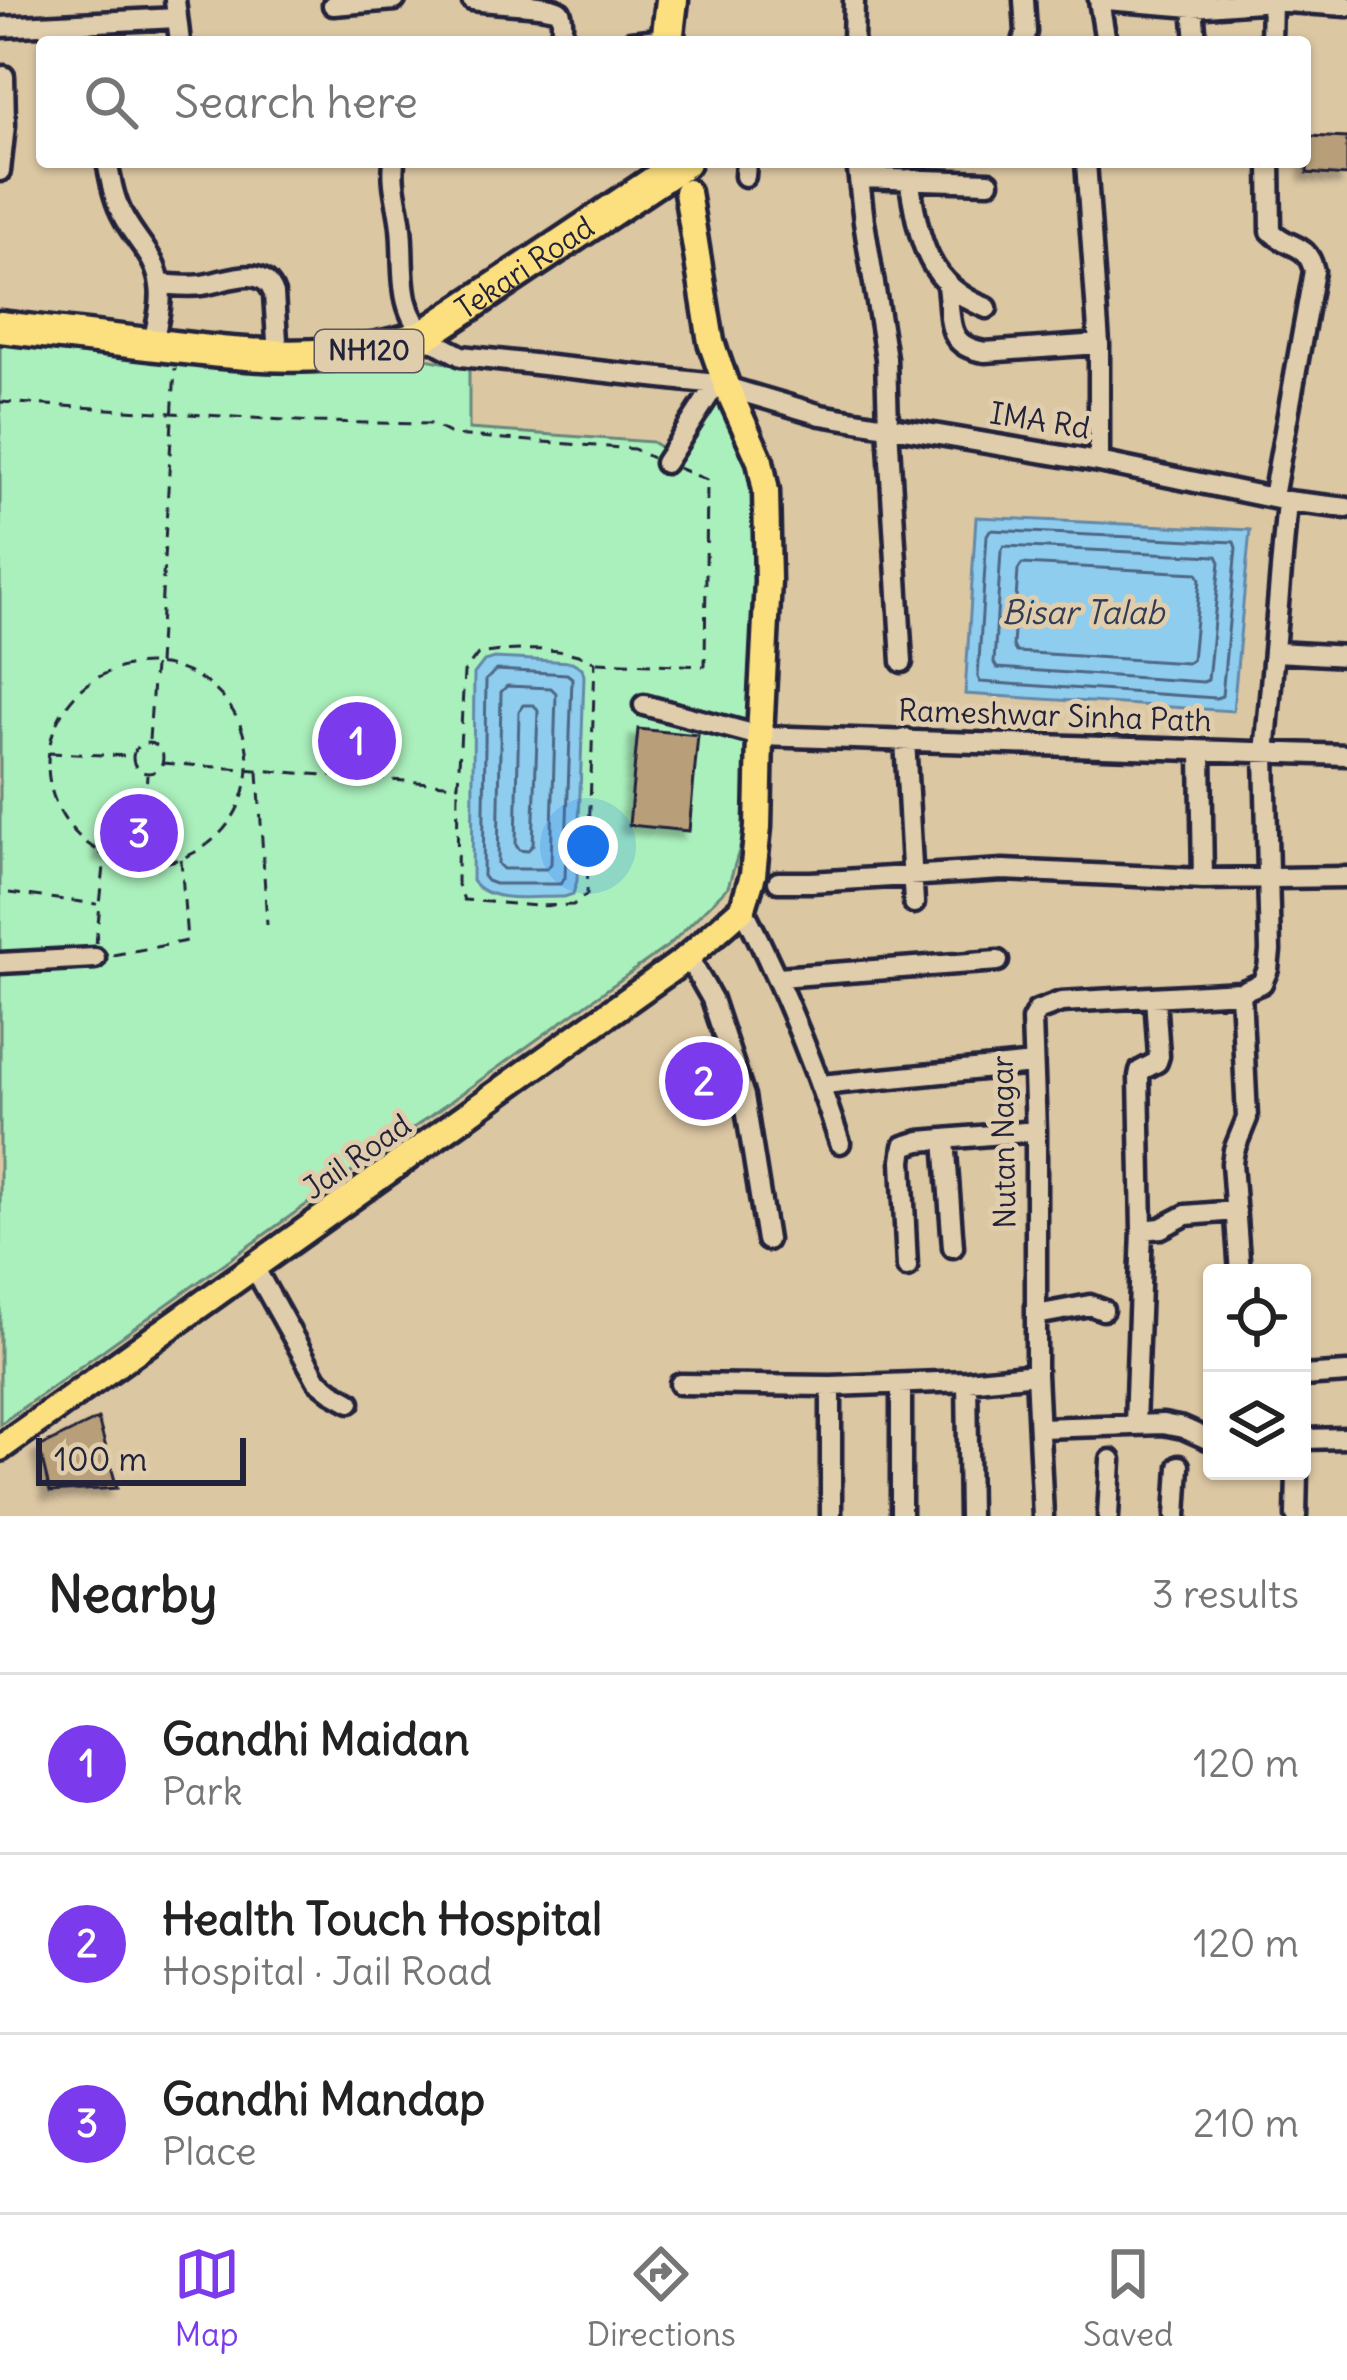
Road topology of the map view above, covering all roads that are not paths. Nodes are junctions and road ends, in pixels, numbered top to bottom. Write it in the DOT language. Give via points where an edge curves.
graph roads {
  1 [pos="395,0"];
  2 [pos="472,0"];
  3 [pos="854,0"];
  4 [pos="1024,0"];
  5 [pos="1103,0"];
  6 [pos="681,1"];
  7 [pos="1272,1"];
  8 [pos="522,3"];
  9 [pos="333,5"];
  10 [pos="1347,6"];
  11 [pos="1193,7"];
  12 [pos="176,9"];
  13 [pos="0,27"];
  14 [pos="561,36"];
  15 [pos="672,36"];
  16 [pos="853,36"];
  17 [pos="1024,36"];
  18 [pos="1106,36"];
  19 [pos="1195,36"];
  20 [pos="1270,36"];
  21 [pos="4,76"];
  22 [pos="109,168"];
  23 [pos="394,168"];
  24 [pos="1086,168"];
  25 [pos="1270,168"];
  26 [pos="681,169"];
  27 [pos="858,170"];
  28 [pos="0,171"];
  29 [pos="909,179"];
  30 [pos="989,182"];
  31 [pos="160,284"];
  32 [pos="947,286"];
  33 [pos="987,308"];
  34 [pos="0,327"];
  35 [pos="425,335"];
  36 [pos="1099,344"];
  37 [pos="165,346"];
  38 [pos="278,356"];
  39 [pos="721,385"];
  40 [pos="888,426"];
  41 [pos="1100,462"];
  42 [pos="665,463"];
  43 [pos="1280,499"];
  44 [pos="1347,508"];
  45 [pos="1276,652"];
  46 [pos="1347,656"];
  47 [pos="902,662"];
  48 [pos="644,705"];
  49 [pos="760,736"];
  50 [pos="905,739"];
  51 [pos="1202,752"];
  52 [pos="1265,754"];
  53 [pos="1347,755"];
  54 [pos="912,875"];
  55 [pos="1347,877"];
  56 [pos="1203,879"];
  57 [pos="1268,879"];
  58 [pos="778,882"];
  59 [pos="914,903"];
  60 [pos="743,908"];
  61 [pos="688,957"];
  62 [pos="95,958"];
  63 [pos="998,961"];
  64 [pos="0,962"];
  65 [pos="778,977"];
  66 [pos="1241,992"];
  67 [pos="1155,997"];
  68 [pos="1034,1064"];
  69 [pos="821,1085"];
  70 [pos="1036,1131"];
  71 [pos="945,1138"];
  72 [pos="840,1144"];
  73 [pos="1236,1211"];
  74 [pos="1142,1230"];
  75 [pos="767,1240"];
  76 [pos="953,1247"];
  77 [pos="1239,1264"];
  78 [pos="254,1267"];
  79 [pos="907,1267"];
  80 [pos="1103,1310"];
  81 [pos="1036,1315"];
  82 [pos="1347,1373"];
  83 [pos="1036,1374"];
  84 [pos="1311,1375"];
  85 [pos="968,1381"];
  86 [pos="680,1384"];
  87 [pos="901,1384"];
  88 [pos="831,1386"];
  89 [pos="350,1402"];
  90 [pos="1136,1425"];
  91 [pos="1040,1428"];
  92 [pos="1203,1437"];
  93 [pos="4,1438"];
  94 [pos="1347,1438"];
  95 [pos="1311,1439"];
  96 [pos="1112,1460"];
  97 [pos="1179,1466"];
  98 [pos="1297,1480"];
  99 [pos="831,1516"];
  100 [pos="901,1516"];
  101 [pos="969,1516"];
  102 [pos="1043,1516"];
  103 [pos="1108,1516"];
  104 [pos="1176,1516"];
  105 [pos="1296,1516"];
  1 -- 9 [label="street"];
  2 -- 8 [label="street"];
  3 -- 16 [label="street"];
  4 -- 17 [label="street"];
  5 -- 11 [label="street"];
  5 -- 18 [label="street"];
  6 -- 15 [label="highway"];
  7 -- 10 [label="street"];
  7 -- 11 [label="street"];
  7 -- 20 [label="street"];
  8 -- 14 [label="street" via="557,8"];
  11 -- 19 [label="street"];
  12 -- 13 [label="street"];
  21 -- 28 [label="street"];
  22 -- 31 [label="street" via="122,215"];
  23 -- 35 [label="street" via="402,281"];
  24 -- 36 [label="street"];
  25 -- 43 [label="street" via="1271,231 1304,250 1314,271"];
  26 -- 35 [label="highway, Tekari Road / NH120"];
  26 -- 39 [label="main road"];
  27 -- 29 [label="street"];
  27 -- 40 [label="street"];
  29 -- 30 [label="street"];
  29 -- 32 [label="street" via="922,244"];
  31 -- 37 [label="street"];
  31 -- 38 [label="street" via="263,278 274,294"];
  32 -- 33 [label="street"];
  32 -- 36 [label="street" via="953,330 967,350"];
  34 -- 37 [label="highway, Tekari Road / NH120"];
  35 -- 38 [label="highway, Tekari Road / NH120" via="365,352"];
  35 -- 39 [label="street, IMA Rd" via="461,356"];
  36 -- 41 [label="street"];
  37 -- 38 [label="highway, Tekari Road / NH120"];
  39 -- 40 [label="street, IMA Rd"];
  39 -- 42 [label="street"];
  39 -- 49 [label="main road" via="760,461 766,491"];
  40 -- 41 [label="street, IMA Rd"];
  40 -- 47 [label="street"];
  41 -- 43 [label="street, IMA Rd"];
  43 -- 44 [label="street, IMA Rd"];
  43 -- 45 [label="street"];
  45 -- 46 [label="street"];
  45 -- 52 [label="street"];
  48 -- 49 [label="street, Rameshwar Sinha Path"];
  49 -- 50 [label="street, Rameshwar Sinha Path"];
  49 -- 60 [label="main road" via="758,827"];
  50 -- 51 [label="street, Rameshwar Sinha Path"];
  50 -- 54 [label="street"];
  51 -- 52 [label="street, Rameshwar Sinha Path"];
  51 -- 56 [label="street"];
  52 -- 53 [label="street, Rameshwar Sinha Path"];
  52 -- 57 [label="street"];
  54 -- 56 [label="street" via="1003,870"];
  54 -- 58 [label="street"];
  54 -- 59 [label="street"];
  55 -- 57 [label="street"];
  56 -- 57 [label="street"];
  57 -- 66 [label="street" via="1268,969 1262,983"];
  60 -- 61 [label="main road, Jail Road"];
  60 -- 65 [label="street"];
  61 -- 75 [label="street" via="712,999 744,1096"];
  61 -- 78 [label="main road, Jail Road"];
  62 -- 64 [label="street"];
  63 -- 65 [label="street"];
  65 -- 69 [label="street"];
  66 -- 67 [label="street, Nutan Nagar"];
  66 -- 73 [label="street" via="1247,1118 1234,1150"];
  67 -- 68 [label="street, Nutan Nagar" via="1047,1005 1032,1020"];
  67 -- 74 [label="street" via="1159,1056 1138,1076"];
  68 -- 69 [label="street"];
  68 -- 70 [label="street, Nutan Nagar"];
  69 -- 72 [label="street"];
  70 -- 71 [label="street"];
  70 -- 81 [label="street, Nutan Nagar"];
  71 -- 76 [label="street"];
  71 -- 79 [label="street" via="904,1146"];
  73 -- 74 [label="street" via="1186,1214"];
  73 -- 77 [label="street"];
  74 -- 90 [label="street"];
  78 -- 89 [label="street" via="317,1380"];
  78 -- 93 [label="main road, Jail Road"];
  80 -- 81 [label="street"];
  81 -- 83 [label="street, Nutan Nagar"];
  82 -- 84 [label="street"];
  83 -- 85 [label="street"];
  83 -- 91 [label="street, Nutan Nagar"];
  85 -- 87 [label="street"];
  85 -- 101 [label="street"];
  86 -- 88 [label="street"];
  87 -- 88 [label="street"];
  87 -- 100 [label="street"];
  88 -- 99 [label="street"];
  90 -- 91 [label="street"];
  90 -- 92 [label="street"];
  91 -- 102 [label="street, Nutan Nagar"];
  94 -- 95 [label="street"];
  96 -- 103 [label="street"];
  97 -- 104 [label="street"];
  98 -- 105 [label="street"];
}
